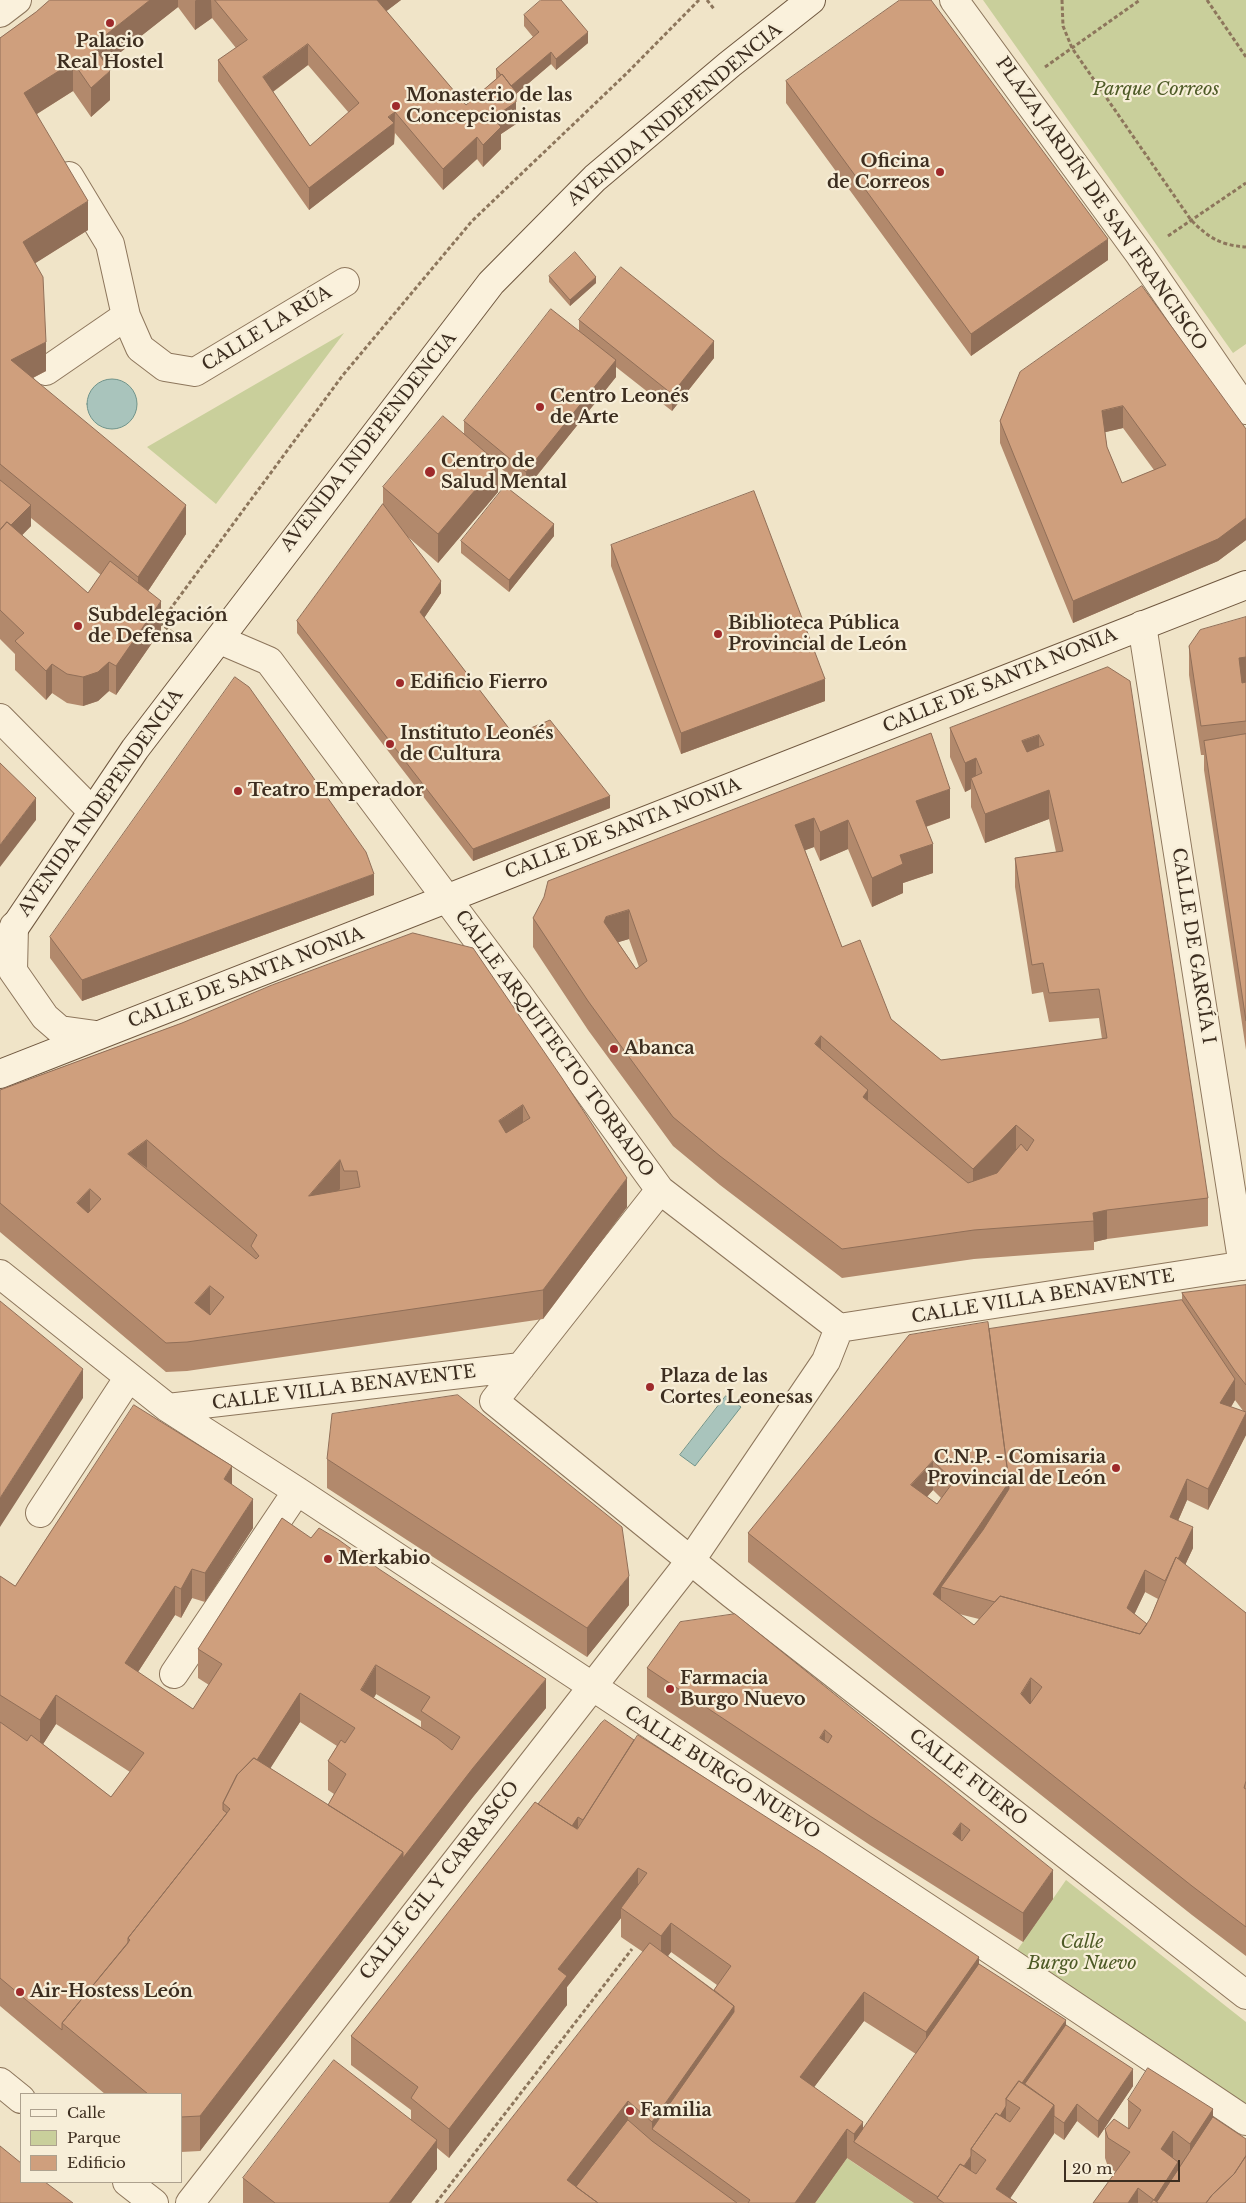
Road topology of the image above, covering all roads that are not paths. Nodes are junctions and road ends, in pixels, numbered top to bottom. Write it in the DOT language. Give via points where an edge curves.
graph roads {
  1 [pos="16,0"];
  2 [pos="811,0"];
  3 [pos="954,0"];
  4 [pos="0,13"];
  5 [pos="53,151"];
  6 [pos="345,282"];
  7 [pos="126,316"];
  8 [pos="46,370"];
  9 [pos="1246,410"];
  10 [pos="1246,585"];
  11 [pos="1142,625"];
  12 [pos="220,640"];
  13 [pos="0,718"];
  14 [pos="92,811"];
  15 [pos="448,899"];
  16 [pos="14,926"];
  17 [pos="0,949"];
  18 [pos="96,1035"];
  19 [pos="0,1074"];
  20 [pos="660,1190"];
  21 [pos="1245,1266"];
  22 [pos="0,1274"];
  23 [pos="839,1328"];
  24 [pos="521,1367"];
  25 [pos="128,1377"];
  26 [pos="168,1408"];
  27 [pos="297,1491"];
  28 [pos="40,1513"];
  29 [pos="691,1560"];
  30 [pos="174,1674"];
  31 [pos="591,1687"];
  32 [pos="1246,1995"];
  33 [pos="0,2082"];
  34 [pos="20,2098"];
  35 [pos="1246,2121"];
  36 [pos="128,2183"];
  37 [pos="154,2203"];
  38 [pos="190,2203"];
  1 -- 4 [label="street"];
  2 -- 12 [label="street, AVENIDA INDEPENDENCIA" via="595,178 490,283 269,571"];
  3 -- 9 [label="street, PLAZA JARDÍN DE SAN FRANCISCO" via="1140,255"];
  5 -- 7 [label="street, CALLE LA RÚA" via="110,244"];
  6 -- 7 [label="street, CALLE LA RÚA" via="195,372 165,367 140,348"];
  7 -- 8 [label="street"];
  10 -- 11 [label="street, CALLE DE SANTA NONIA"];
  11 -- 15 [label="street, CALLE DE SANTA NONIA"];
  11 -- 21 [label="street, CALLE DE GARCÍA I"];
  12 -- 14 [label="street, AVENIDA INDEPENDENCIA" via="135,748"];
  12 -- 15 [label="street, CALLE ARQUITECTO TORBADO" via="269,661"];
  13 -- 14 [label="street"];
  14 -- 16 [label="street, AVENIDA INDEPENDENCIA"];
  15 -- 18 [label="street, CALLE DE SANTA NONIA"];
  15 -- 20 [label="street, CALLE ARQUITECTO TORBADO"];
  16 -- 17 [label="street, AVENIDA INDEPENDENCIA"];
  16 -- 18 [label="street" via="13,971 45,1017 60,1030"];
  18 -- 19 [label="street, CALLE DE SANTA NONIA"];
  20 -- 23 [label="street"];
  20 -- 24 [label="street"];
  21 -- 23 [label="street, CALLE VILLA BENAVENTE"];
  22 -- 25 [label="street, CALLE BURGO NUEVO"];
  23 -- 29 [label="street" via="826,1361"];
  24 -- 26 [label="street, CALLE VILLA BENAVENTE"];
  24 -- 29 [label="street" via="494,1401"];
  25 -- 26 [label="street, CALLE BURGO NUEVO"];
  25 -- 28 [label="street"];
  26 -- 27 [label="street, CALLE BURGO NUEVO"];
  27 -- 30 [label="street"];
  27 -- 31 [label="street, CALLE BURGO NUEVO"];
  29 -- 31 [label="street, CALLE GIL Y CARRASCO"];
  29 -- 32 [label="street, CALLE FUERO"];
  31 -- 35 [label="street, CALLE BURGO NUEVO"];
  31 -- 38 [label="street, CALLE GIL Y CARRASCO"];
  33 -- 34 [label="street"];
  36 -- 37 [label="street"];
}
